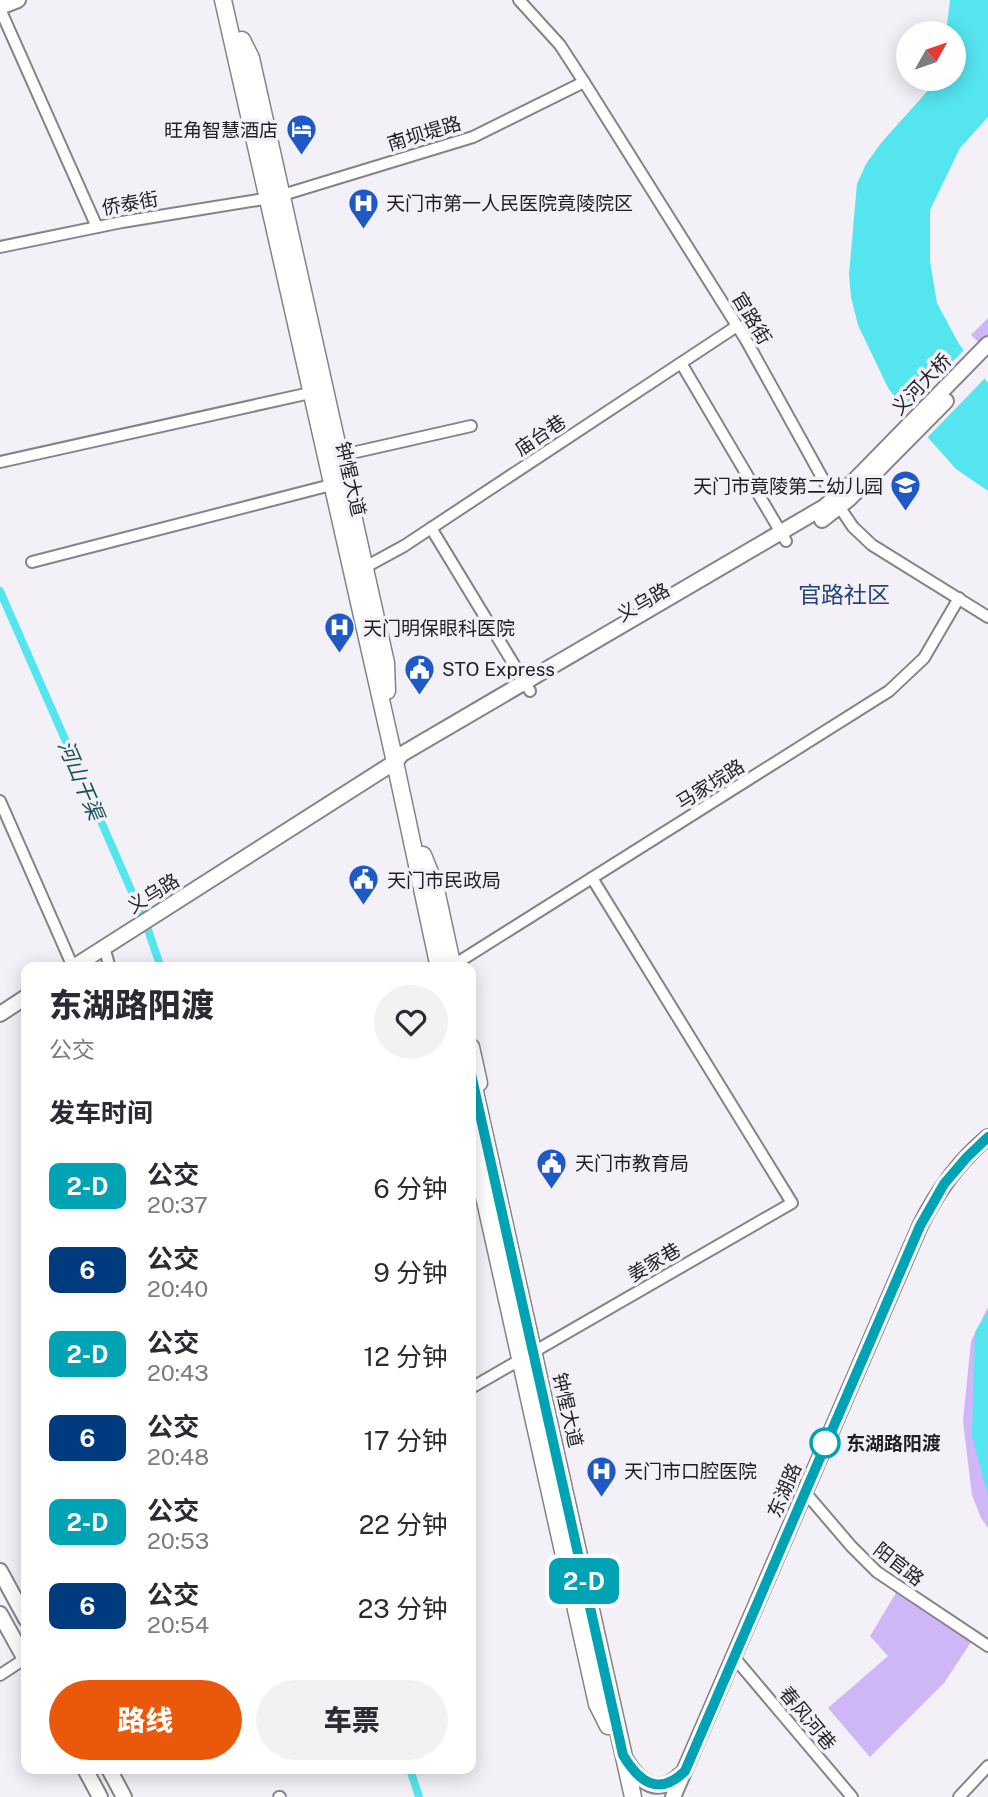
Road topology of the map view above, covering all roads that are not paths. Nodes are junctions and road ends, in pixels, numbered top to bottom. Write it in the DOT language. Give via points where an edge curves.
graph roads {
  1 [pos="18,0"];
  2 [pos="223,0"];
  3 [pos="233,0"];
  4 [pos="519,0"];
  5 [pos="0,8"];
  6 [pos="237,42"];
  7 [pos="584,82"];
  8 [pos="271,198"];
  9 [pos="97,227"];
  10 [pos="0,247"];
  11 [pos="737,326"];
  12 [pos="986,350"];
  13 [pos="681,363"];
  14 [pos="307,394"];
  15 [pos="471,426"];
  16 [pos="891,450"];
  17 [pos="337,457"];
  18 [pos="0,462"];
  19 [pos="328,485"];
  20 [pos="837,503"];
  21 [pos="431,528"];
  22 [pos="784,537"];
  23 [pos="32,562"];
  24 [pos="362,567"];
  25 [pos="959,598"];
  26 [pos="988,617"];
  27 [pos="528,687"];
  28 [pos="383,691"];
  29 [pos="400,759"];
  30 [pos="0,801"];
  31 [pos="419,855"];
  32 [pos="592,878"];
  33 [pos="104,947"];
  34 [pos="71,962"];
  35 [pos="81,962"];
  36 [pos="108,962"];
  37 [pos="432,962"];
  38 [pos="447,962"];
  39 [pos="456,962"];
  40 [pos="21,1000"];
  41 [pos="1,1012"];
  42 [pos="476,1102"];
  43 [pos="988,1137"];
  44 [pos="988,1142"];
  45 [pos="476,1157"];
  46 [pos="491,1215"];
  47 [pos="530,1353"];
  48 [pos="476,1385"];
  49 [pos="806,1493"];
  50 [pos="0,1571"];
  51 [pos="21,1610"];
  52 [pos="0,1614"];
  53 [pos="988,1646"];
  54 [pos="21,1651"];
  55 [pos="738,1662"];
  56 [pos="21,1663"];
  57 [pos="0,1675"];
  58 [pos="623,1755"];
  59 [pos="988,1766"];
  60 [pos="685,1771"];
  61 [pos="88,1774"];
  62 [pos="112,1774"];
  63 [pos="100,1797"];
  64 [pos="124,1797"];
  65 [pos="624,1797"];
  66 [pos="633,1797"];
  67 [pos="673,1797"];
  68 [pos="682,1797"];
  69 [pos="852,1797"];
  70 [pos="959,1797"];
  1 -- 5 [label="main road"];
  2 -- 6 [label="highway, 钟惺大道"];
  3 -- 6 [label="highway, 钟惺大道"];
  4 -- 7 [label="street, 官路街" via="560,46"];
  5 -- 9 [label="street"];
  6 -- 8 [label="highway, 钟惺大道"];
  7 -- 8 [label="street, 南坝堤路" via="473,137"];
  7 -- 11 [label="street, 官路街"];
  8 -- 9 [label="street, 侨泰街"];
  8 -- 14 [label="highway, 钟惺大道"];
  8 -- 17 [label="highway, 钟惺大道"];
  9 -- 10 [label="street, 侨泰街"];
  11 -- 13 [label="street, 庙台巷"];
  11 -- 20 [label="street, 官路街"];
  12 -- 16 [label="main road, 义河大桥"];
  13 -- 21 [label="street, 庙台巷"];
  13 -- 22 [label="street"];
  14 -- 18 [label="street"];
  14 -- 19 [label="highway, 钟惺大道"];
  15 -- 17 [label="street"];
  16 -- 20 [label="main road, 义乌路"];
  17 -- 24 [label="highway, 钟惺大道"];
  19 -- 23 [label="street"];
  19 -- 28 [label="highway, 钟惺大道"];
  20 -- 22 [label="main road, 义乌路"];
  20 -- 25 [label="street, 官路街" via="872,545"];
  21 -- 24 [label="street, 庙台巷"];
  21 -- 27 [label="street"];
  22 -- 27 [label="main road, 义乌路"];
  24 -- 28 [label="highway, 钟惺大道"];
  25 -- 26 [label="street, 官路街"];
  25 -- 32 [label="street, 马家垸路" via="924,658 895,686"];
  27 -- 29 [label="main road, 义乌路"];
  28 -- 29 [label="highway, 钟惺大道"];
  29 -- 31 [label="highway, 钟惺大道"];
  29 -- 33 [label="main road, 义乌路"];
  30 -- 34 [label="street"];
  31 -- 37 [label="highway" via="419,900"];
  31 -- 38 [label="highway, 钟惺大道"];
  32 -- 39 [label="street, 马家垸路"];
  32 -- 47 [label="street, 姜家巷" via="792,1203"];
  33 -- 35 [label="main road, 义乌路"];
  33 -- 36 [label="street"];
  40 -- 41 [label="main road"];
  42 -- 46 [label="highway, 钟惺大道"];
  42 -- 47 [label="highway, 钟惺大道" via="513,1247"];
  43 -- 49 [label="main road, 东湖路" via="951,1175 926,1213"];
  44 -- 49 [label="main road, 东湖路" via="955,1179 931,1216"];
  45 -- 46 [label="highway"];
  46 -- 47 [label="highway, 钟惺大道"];
  47 -- 48 [label="street, 姜家巷"];
  47 -- 58 [label="highway, 钟惺大道" via="589,1590"];
  47 -- 65 [label="highway, 钟惺大道"];
  49 -- 53 [label="street, 阳官路" via="877,1572"];
  49 -- 55 [label="main road, 东湖路"];
  49 -- 60 [label="main road, 东湖路"];
  50 -- 51 [label="main road"];
  52 -- 54 [label="main road"];
  55 -- 68 [label="main road, 东湖路"];
  55 -- 69 [label="street, 春风河巷"];
  56 -- 57 [label="street"];
  58 -- 60 [label="main road" via="635,1774 651,1785 668,1784"];
  58 -- 66 [label="highway, 钟惺大道"];
  59 -- 70 [label="street"];
  60 -- 67 [label="main road, 东湖路"];
  61 -- 63 [label="main road"];
  62 -- 64 [label="main road"];
}
